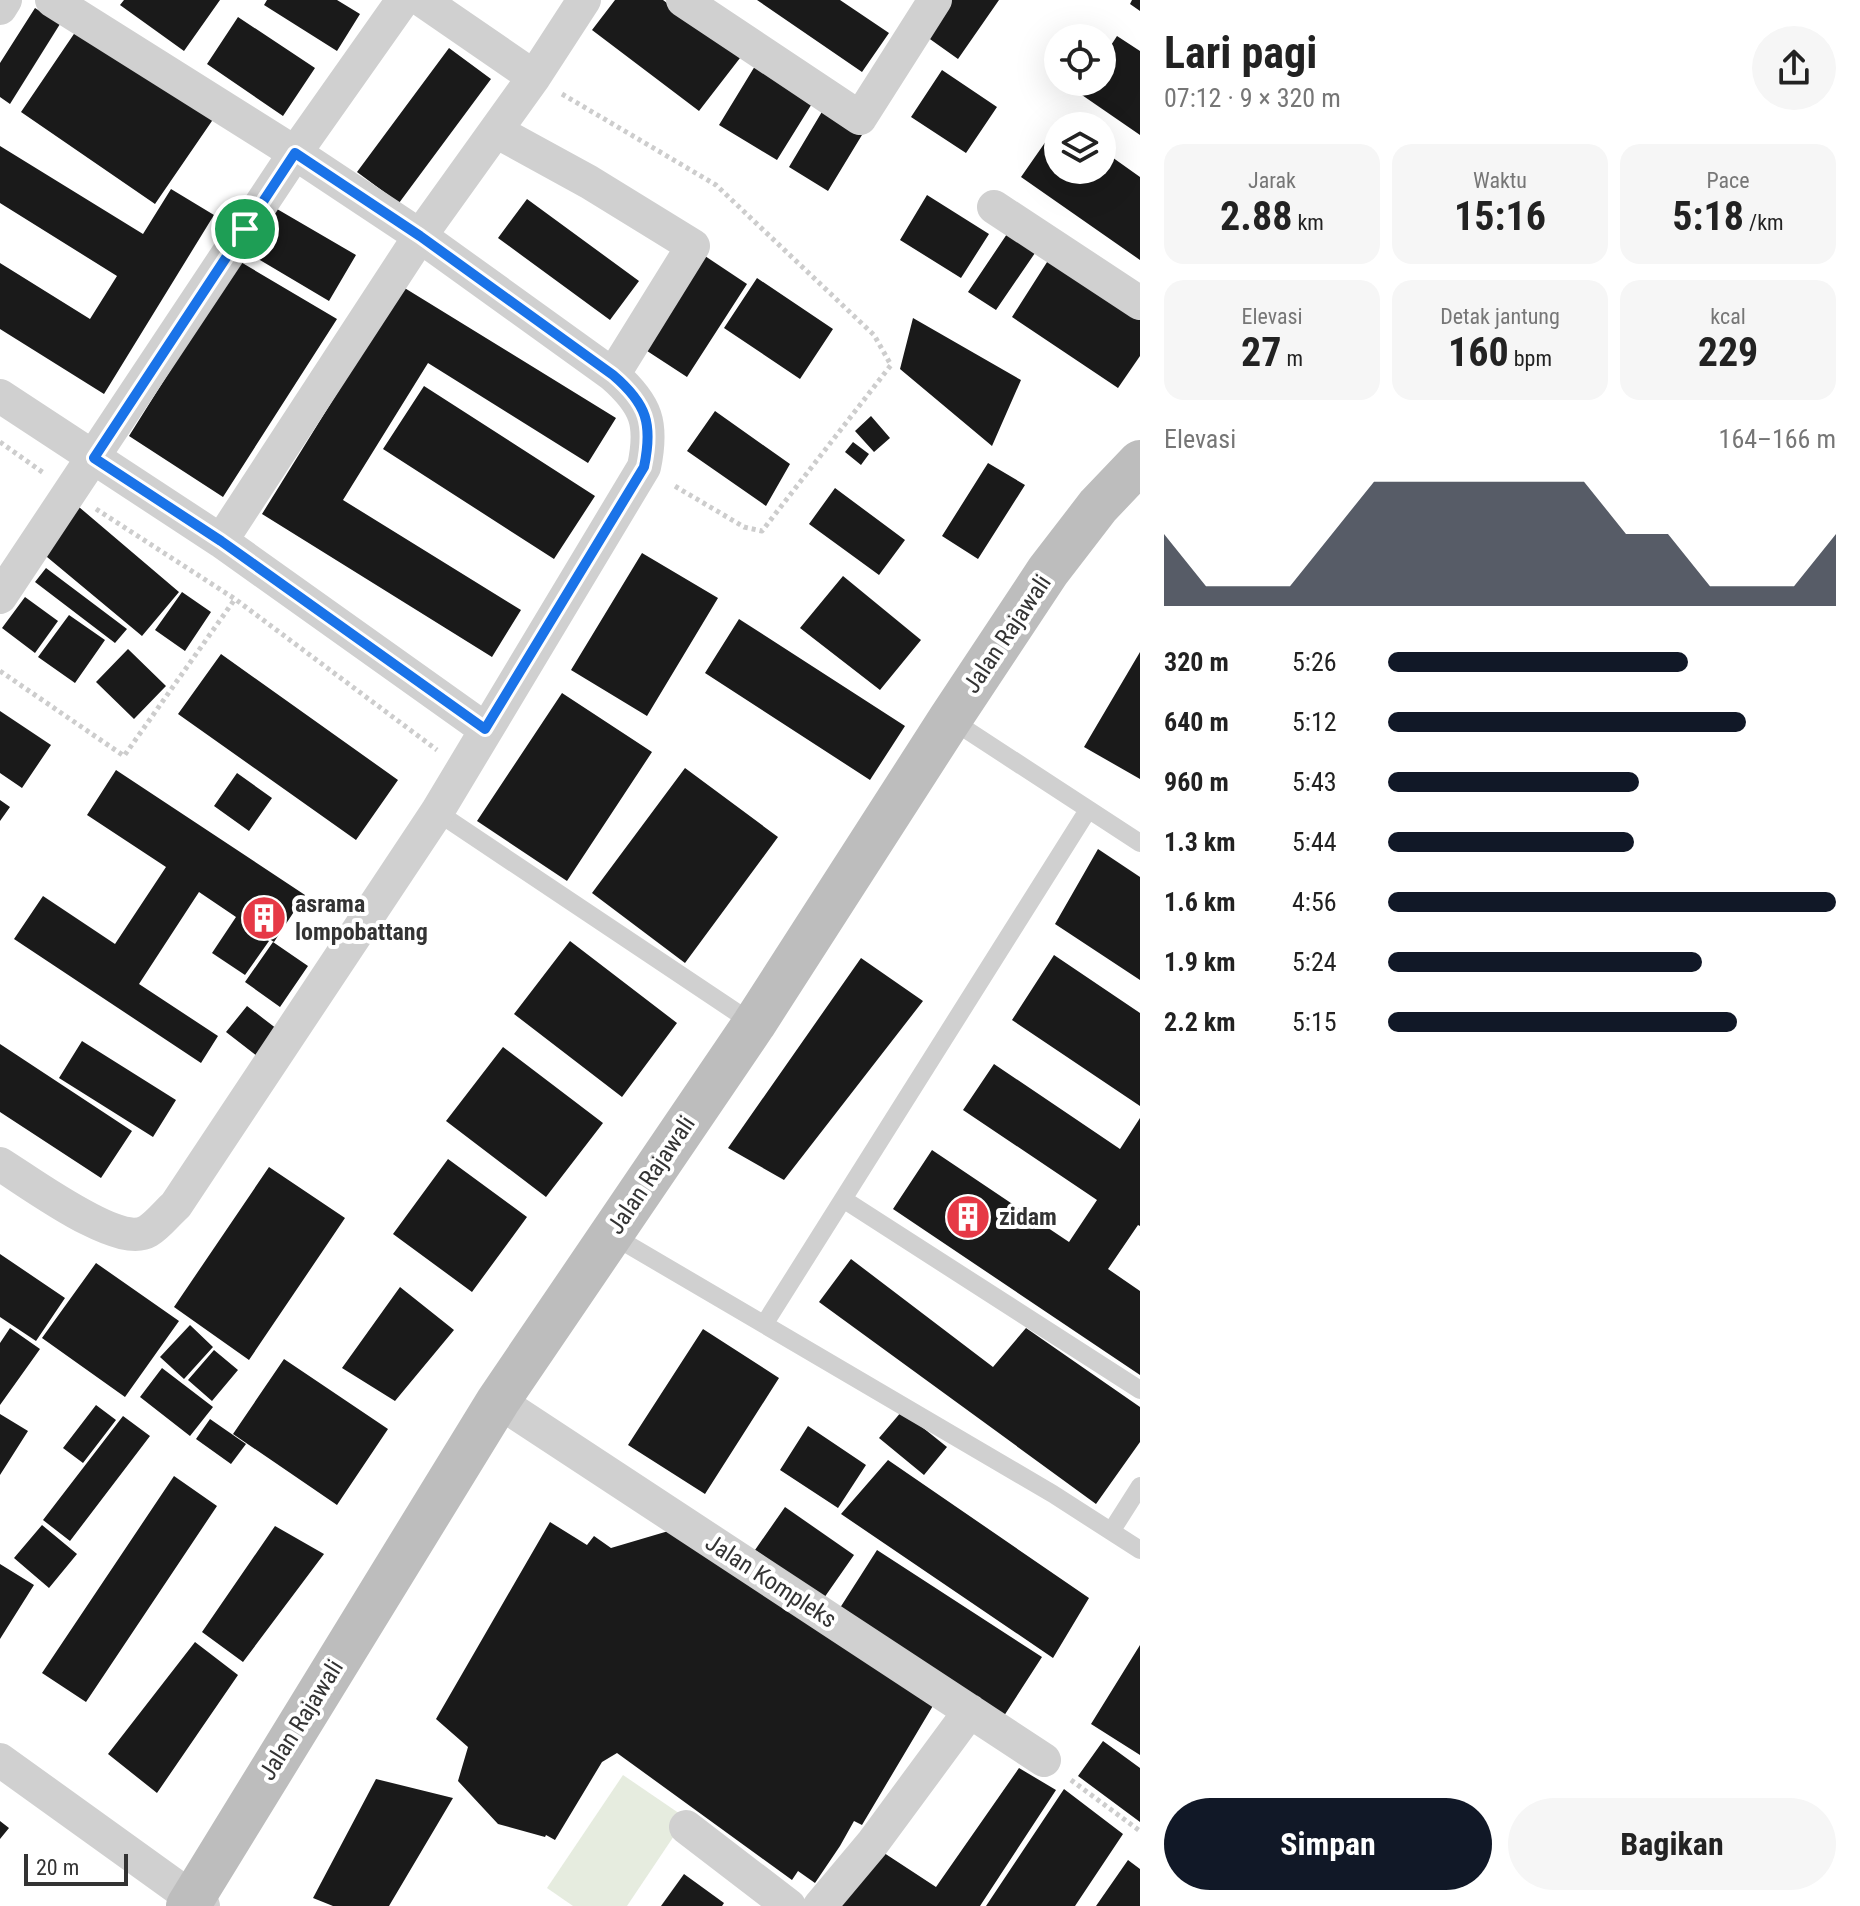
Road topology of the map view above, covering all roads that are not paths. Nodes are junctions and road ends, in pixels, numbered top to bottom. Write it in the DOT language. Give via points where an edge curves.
graph roads {
  1 [pos="5,0"];
  2 [pos="52,0"];
  3 [pos="403,0"];
  4 [pos="422,0"];
  5 [pos="584,0"];
  6 [pos="683,0"];
  7 [pos="935,0"];
  8 [pos="0,8"];
  9 [pos="545,61"];
  10 [pos="496,131"];
  11 [pos="295,153"];
  12 [pos="994,207"];
  13 [pos="420,236"];
  14 [pos="1140,303"];
  15 [pos="613,375"];
  16 [pos="0,396"];
  17 [pos="94,458"];
  18 [pos="1140,462"];
  19 [pos="221,541"];
  20 [pos="0,597"];
  21 [pos="950,719"];
  22 [pos="485,729"];
  23 [pos="1088,810"];
  24 [pos="437,812"];
  25 [pos="1140,843"];
  26 [pos="754,1024"];
  27 [pos="0,1164"];
  28 [pos="843,1199"];
  29 [pos="610,1234"];
  30 [pos="765,1323"];
  31 [pos="1140,1390"];
  32 [pos="498,1401"];
  33 [pos="1140,1486"];
  34 [pos="1112,1530"];
  35 [pos="1140,1550"];
  36 [pos="970,1711"];
  37 [pos="0,1760"];
  38 [pos="1044,1760"];
  39 [pos="686,1827"];
  40 [pos="194,1903"];
  41 [pos="789,1906"];
  42 [pos="820,1906"];
  1 -- 8 [label="street"];
  2 -- 11 [label="street"];
  3 -- 11 [label="street"];
  4 -- 9 [label="street"];
  5 -- 9 [label="street"];
  6 -- 7 [label="street" via="860,118"];
  9 -- 10 [label="street"];
  10 -- 13 [label="street"];
  10 -- 15 [label="street" via="693,246"];
  11 -- 13 [label="street"];
  11 -- 17 [label="street"];
  12 -- 14 [label="street"];
  13 -- 15 [label="street"];
  13 -- 19 [label="street"];
  15 -- 22 [label="street" via="634,393 646,419 644,467"];
  16 -- 17 [label="street"];
  17 -- 19 [label="street"];
  17 -- 20 [label="street"];
  18 -- 21 [label="main road, Jalan Rajawali" via="1048,571"];
  19 -- 22 [label="street"];
  21 -- 23 [label="lane"];
  21 -- 26 [label="main road, Jalan Rajawali"];
  22 -- 24 [label="street"];
  23 -- 25 [label="lane"];
  23 -- 28 [label="lane"];
  24 -- 26 [label="lane"];
  24 -- 27 [label="street" via="176,1205 147,1232 104,1228"];
  26 -- 29 [label="main road, Jalan Rajawali"];
  28 -- 30 [label="lane"];
  28 -- 31 [label="lane"];
  29 -- 30 [label="lane"];
  29 -- 32 [label="main road, Jalan Rajawali"];
  30 -- 34 [label="lane"];
  32 -- 36 [label="street, Jalan Kompleks"];
  32 -- 40 [label="main road, Jalan Rajawali"];
  33 -- 34 [label="lane"];
  34 -- 35 [label="lane"];
  36 -- 38 [label="street, Jalan Kompleks"];
  36 -- 42 [label="street"];
  37 -- 40 [label="street"];
  39 -- 41 [label="street"];
}
